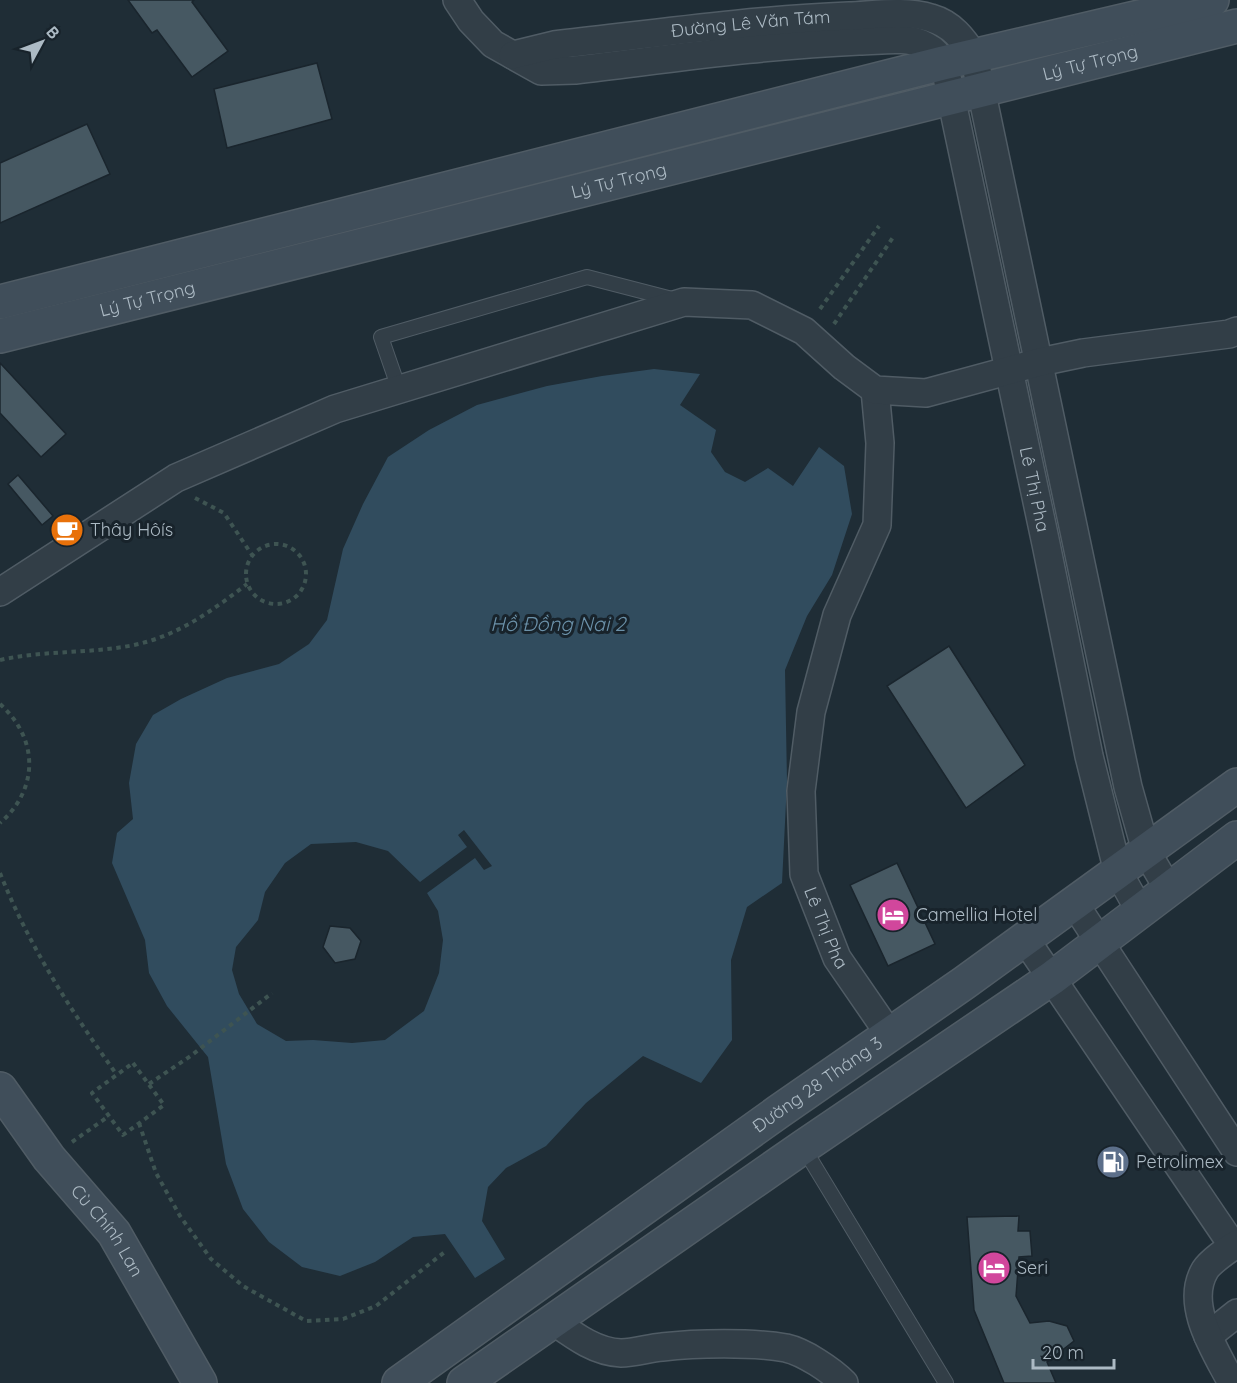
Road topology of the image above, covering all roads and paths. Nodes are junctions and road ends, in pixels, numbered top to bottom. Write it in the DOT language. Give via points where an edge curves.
graph roads {
  1 [pos="457,0"];
  2 [pos="1212,0"];
  3 [pos="1178,4"];
  4 [pos="1237,26"];
  5 [pos="959,60"];
  6 [pos="966,94"];
  7 [pos="879,226"];
  8 [pos="894,236"];
  9 [pos="0,302"];
  10 [pos="684,302"];
  11 [pos="1237,331"];
  12 [pos="0,336"];
  13 [pos="812,338"];
  14 [pos="1040,362"];
  15 [pos="1009,371"];
  16 [pos="399,389"];
  17 [pos="875,390"];
  18 [pos="176,478"];
  19 [pos="252,555"];
  20 [pos="248,584"];
  21 [pos="0,592"];
  22 [pos="0,660"];
  23 [pos="0,704"];
  24 [pos="1237,785"];
  25 [pos="0,823"];
  26 [pos="1237,838"];
  27 [pos="1146,851"];
  28 [pos="1118,872"];
  29 [pos="0,873"];
  30 [pos="1169,890"];
  31 [pos="1074,903"];
  32 [pos="1140,911"];
  33 [pos="1025,939"];
  34 [pos="1100,942"];
  35 [pos="1052,978"];
  36 [pos="272,993"];
  37 [pos="890,1035"];
  38 [pos="117,1075"];
  39 [pos="149,1084"];
  40 [pos="0,1089"];
  41 [pos="777,1112"];
  42 [pos="109,1116"];
  43 [pos="139,1123"];
  44 [pos="803,1147"];
  45 [pos="1237,1152"];
  46 [pos="49,1158"];
  47 [pos="1235,1245"];
  48 [pos="446,1251"];
  49 [pos="1237,1313"];
  50 [pos="552,1320"];
  51 [pos="1208,1336"];
  52 [pos="200,1383"];
  53 [pos="399,1383"];
  54 [pos="464,1383"];
  55 [pos="844,1383"];
  56 [pos="946,1383"];
  57 [pos="1232,1383"];
  1 -- 5 [label="street, Đường Lê Văn Tám" via="493,44 513,55 554,45 696,28 815,17 912,14 949,25 963,39"];
  2 -- 3 [label="street, Lý Tự Trọng"];
  3 -- 5 [label="street, Lý Tự Trọng"];
  4 -- 6 [label="street, Lý Tự Trọng"];
  5 -- 6 [label="street, Lê Thị Pha"];
  5 -- 9 [label="street, Lý Tự Trọng"];
  6 -- 12 [label="street, Lý Tự Trọng"];
  6 -- 14 [label="street"];
  6 -- 15 [label="street, Lê Thị Pha"];
  7 -- 13 [label="path"];
  8 -- 13 [label="path"];
  10 -- 13 [label="street" via="752,305"];
  10 -- 16 [label="street"];
  10 -- 16 [label="lane" via="587,277 381,337"];
  11 -- 14 [label="street"];
  13 -- 17 [label="street"];
  14 -- 15 [label="street"];
  14 -- 27 [label="street" via="1128,787"];
  15 -- 17 [label="street" via="926,393"];
  15 -- 28 [label="street, Lê Thị Pha" via="1089,756"];
  16 -- 18 [label="street" via="334,409"];
  17 -- 37 [label="street, Lê Thị Pha" via="880,443 878,525 837,615 811,712 801,791 804,873 837,958"];
  18 -- 19 [label="path" via="195,499 224,513"];
  18 -- 21 [label="street"];
  19 -- 20 [label="path" via="246,573"];
  19 -- 20 [label="path" via="269,544 290,547 302,557 306,578 298,595 280,604 263,601"];
  20 -- 22 [label="path" via="179,630 135,645"];
  23 -- 25 [label="path" via="20,730 31,773 24,795"];
  24 -- 27 [label="street, Đường 28 Tháng 3"];
  26 -- 30 [label="street"];
  27 -- 28 [label="street, Đường 28 Tháng 3"];
  27 -- 30 [label="street"];
  28 -- 31 [label="street, Đường 28 Tháng 3"];
  28 -- 32 [label="street, Lê Thị Pha"];
  29 -- 38 [label="path" via="44,965"];
  30 -- 32 [label="street"];
  31 -- 33 [label="street, Đường 28 Tháng 3"];
  31 -- 34 [label="street"];
  32 -- 34 [label="street"];
  33 -- 35 [label="street"];
  33 -- 37 [label="street, Đường 28 Tháng 3"];
  34 -- 35 [label="street"];
  34 -- 45 [label="street"];
  35 -- 44 [label="street"];
  35 -- 47 [label="street"];
  36 -- 39 [label="path"];
  37 -- 41 [label="street, Đường 28 Tháng 3"];
  38 -- 39 [label="path" via="133,1063"];
  38 -- 42 [label="path" via="92,1093"];
  39 -- 43 [label="path" via="164,1105"];
  40 -- 46 [label="street, Cù Chính Lan"];
  41 -- 44 [label="street"];
  41 -- 53 [label="street, Đường 28 Tháng 3"];
  42 -- 43 [label="path" via="123,1135"];
  42 -- 46 [label="path"];
  43 -- 48 [label="path" via="156,1173 211,1259 243,1286 306,1321 344,1319 376,1306"];
  44 -- 50 [label="street"];
  44 -- 56 [label="lane"];
  46 -- 52 [label="street, Cù Chính Lan" via="114,1233"];
  47 -- 51 [label="street" via="1205,1270 1199,1293 1200,1318"];
  49 -- 51 [label="street"];
  50 -- 54 [label="street"];
  50 -- 55 [label="street" via="582,1341 621,1353 663,1347 788,1348 830,1369"];
  51 -- 57 [label="street"];
}
